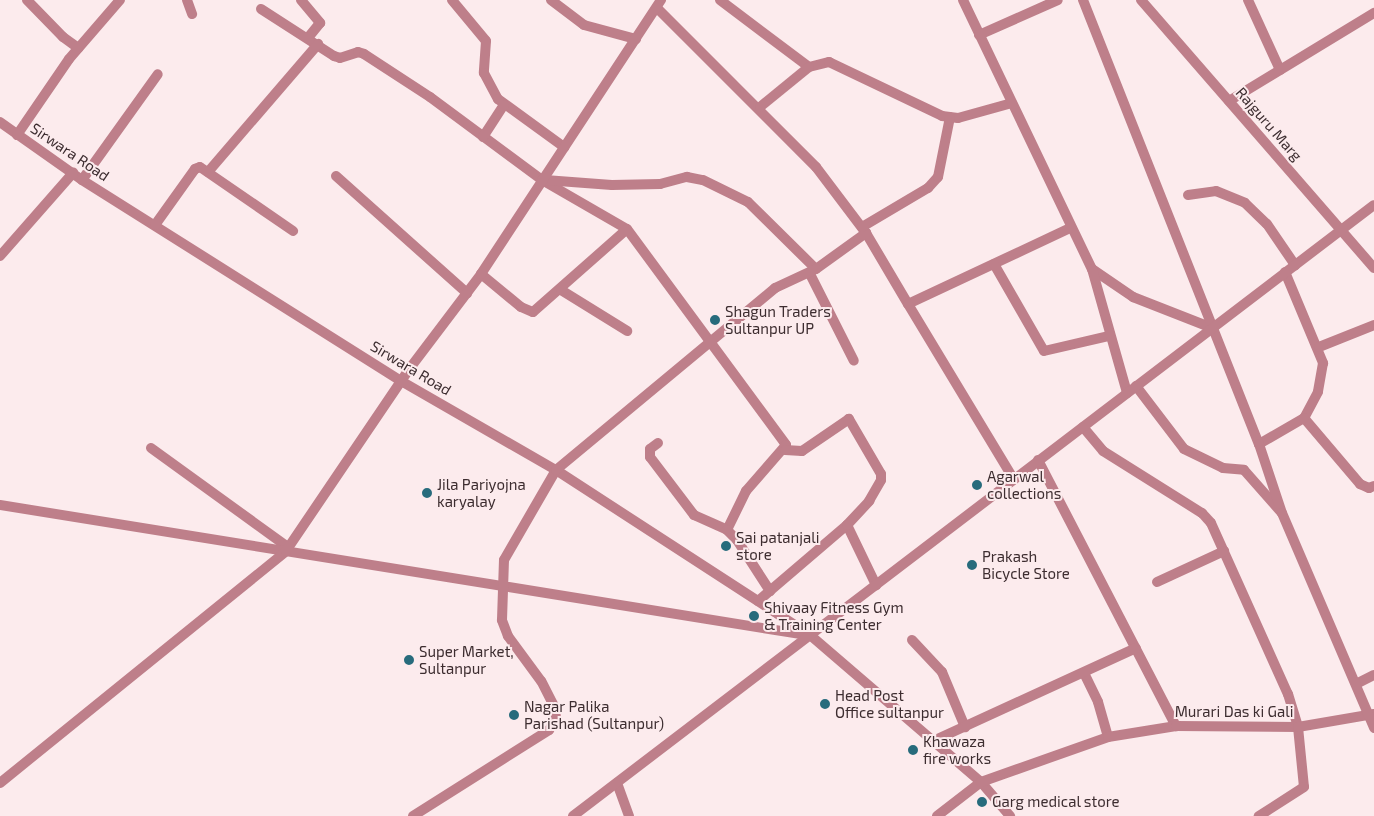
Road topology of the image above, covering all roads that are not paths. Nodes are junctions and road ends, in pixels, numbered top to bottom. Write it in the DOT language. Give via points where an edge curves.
graph roads {
  1 [pos="27,0"];
  2 [pos="120,0"];
  3 [pos="187,0"];
  4 [pos="300,0"];
  5 [pos="452,0"];
  6 [pos="551,0"];
  7 [pos="720,0"];
  8 [pos="963,0"];
  9 [pos="1058,0"];
  10 [pos="1083,0"];
  11 [pos="1141,0"];
  12 [pos="1248,0"];
  13 [pos="659,4"];
  14 [pos="261,9"];
  15 [pos="1374,13"];
  16 [pos="192,14"];
  17 [pos="979,35"];
  18 [pos="308,38"];
  19 [pos="636,39"];
  20 [pos="318,44"];
  21 [pos="78,48"];
  22 [pos="809,67"];
  23 [pos="1280,70"];
  24 [pos="158,74"];
  25 [pos="1229,101"];
  26 [pos="1012,103"];
  27 [pos="504,105"];
  28 [pos="760,107"];
  29 [pos="950,117"];
  30 [pos="0,122"];
  31 [pos="17,134"];
  32 [pos="483,137"];
  33 [pos="564,147"];
  34 [pos="208,172"];
  35 [pos="73,173"];
  36 [pos="336,176"];
  37 [pos="82,180"];
  38 [pos="542,180"];
  39 [pos="1188,195"];
  40 [pos="1374,205"];
  41 [pos="155,225"];
  42 [pos="1070,228"];
  43 [pos="627,229"];
  44 [pos="864,230"];
  45 [pos="1340,230"];
  46 [pos="293,231"];
  47 [pos="0,256"];
  48 [pos="994,264"];
  49 [pos="1295,264"];
  50 [pos="1374,268"];
  51 [pos="1092,269"];
  52 [pos="813,272"];
  53 [pos="1285,272"];
  54 [pos="481,274"];
  55 [pos="561,290"];
  56 [pos="467,293"];
  57 [pos="908,304"];
  58 [pos="1374,325"];
  59 [pos="1212,328"];
  60 [pos="627,331"];
  61 [pos="1109,336"];
  62 [pos="712,341"];
  63 [pos="1318,347"];
  64 [pos="854,361"];
  65 [pos="401,380"];
  66 [pos="1136,386"];
  67 [pos="1127,393"];
  68 [pos="1304,418"];
  69 [pos="1083,427"];
  70 [pos="658,443"];
  71 [pos="1259,444"];
  72 [pos="151,448"];
  73 [pos="785,450"];
  74 [pos="1038,460"];
  75 [pos="556,470"];
  76 [pos="1014,480"];
  77 [pos="1374,486"];
  78 [pos="0,505"];
  79 [pos="1282,513"];
  80 [pos="847,525"];
  81 [pos="727,530"];
  82 [pos="287,549"];
  83 [pos="1224,551"];
  84 [pos="1157,582"];
  85 [pos="505,584"];
  86 [pos="876,585"];
  87 [pos="770,591"];
  88 [pos="758,602"];
  89 [pos="810,635"];
  90 [pos="912,640"];
  91 [pos="1136,648"];
  92 [pos="1084,673"];
  93 [pos="1374,675"];
  94 [pos="1356,684"];
  95 [pos="1372,715"];
  96 [pos="965,726"];
  97 [pos="1176,726"];
  98 [pos="1298,727"];
  99 [pos="1374,728"];
  100 [pos="1108,738"];
  101 [pos="933,741"];
  102 [pos="981,782"];
  103 [pos="0,783"];
  104 [pos="617,783"];
  105 [pos="413,816"];
  106 [pos="573,816"];
  107 [pos="629,816"];
  108 [pos="937,816"];
  109 [pos="1010,816"];
  110 [pos="1259,816"];
  1 -- 21 [label="street"];
  2 -- 21 [label="street"];
  3 -- 16 [label="street"];
  4 -- 18 [label="street" via="320,23"];
  5 -- 27 [label="street" via="486,41 484,73"];
  6 -- 19 [label="street" via="584,25"];
  7 -- 22 [label="street"];
  8 -- 17 [label="street"];
  9 -- 17 [label="street"];
  10 -- 59 [label="street"];
  11 -- 25 [label="street, Rajguru Marg"];
  12 -- 23 [label="street"];
  13 -- 19 [label="street"];
  13 -- 28 [label="street"];
  14 -- 18 [label="street"];
  15 -- 23 [label="street"];
  17 -- 26 [label="street"];
  18 -- 20 [label="street"];
  19 -- 33 [label="street"];
  20 -- 32 [label="street" via="340,58 358,52 364,54"];
  20 -- 34 [label="street"];
  21 -- 31 [label="street"];
  22 -- 28 [label="street"];
  22 -- 29 [label="street" via="829,62"];
  23 -- 25 [label="street"];
  24 -- 37 [label="street"];
  25 -- 45 [label="street, Rajguru Marg"];
  26 -- 29 [label="street" via="958,118"];
  26 -- 42 [label="street"];
  27 -- 32 [label="street"];
  27 -- 33 [label="street"];
  28 -- 44 [label="street" via="816,166"];
  29 -- 44 [label="street" via="938,176 928,188"];
  30 -- 31 [label="street, Sirwara Road"];
  31 -- 35 [label="street, Sirwara Road"];
  32 -- 38 [label="street"];
  33 -- 38 [label="street"];
  34 -- 41 [label="street" via="200,167 195,169"];
  34 -- 46 [label="street"];
  35 -- 37 [label="street, Sirwara Road"];
  35 -- 47 [label="street"];
  36 -- 56 [label="street"];
  37 -- 41 [label="street, Sirwara Road"];
  38 -- 43 [label="street"];
  38 -- 52 [label="street" via="599,185 660,184 687,177 703,180 748,202"];
  38 -- 54 [label="street"];
  39 -- 49 [label="street" via="1216,192 1245,203 1267,224"];
  40 -- 45 [label="street"];
  41 -- 65 [label="street, Sirwara Road"];
  42 -- 48 [label="street"];
  42 -- 51 [label="street"];
  43 -- 55 [label="street"];
  43 -- 62 [label="street"];
  44 -- 52 [label="street"];
  44 -- 57 [label="street"];
  45 -- 49 [label="street"];
  45 -- 50 [label="street, Rajguru Marg"];
  48 -- 57 [label="street"];
  48 -- 61 [label="street" via="1044,351"];
  49 -- 53 [label="street"];
  51 -- 59 [label="street" via="1133,297"];
  51 -- 61 [label="street"];
  52 -- 62 [label="street" via="775,288"];
  52 -- 64 [label="street"];
  53 -- 59 [label="street"];
  53 -- 63 [label="street"];
  54 -- 55 [label="street" via="521,307 533,312"];
  54 -- 56 [label="street"];
  55 -- 60 [label="street"];
  56 -- 65 [label="street"];
  57 -- 76 [label="street"];
  58 -- 63 [label="street"];
  59 -- 66 [label="street"];
  59 -- 71 [label="street"];
  61 -- 67 [label="street"];
  62 -- 73 [label="street" via="782,436"];
  62 -- 75 [label="street"];
  63 -- 68 [label="street" via="1323,363 1322,380 1313,406"];
  65 -- 75 [label="street, Sirwara Road"];
  65 -- 82 [label="street"];
  66 -- 67 [label="street"];
  66 -- 79 [label="street" via="1184,449 1224,468 1244,470"];
  67 -- 69 [label="street"];
  68 -- 71 [label="street"];
  68 -- 77 [label="street" via="1360,484 1369,488"];
  69 -- 74 [label="street"];
  69 -- 83 [label="street" via="1103,451 1202,513 1211,523"];
  70 -- 81 [label="street" via="650,449 650,458 694,515"];
  71 -- 79 [label="street"];
  72 -- 82 [label="street"];
  73 -- 80 [label="street" via="802,452 845,419 853,421 881,474 881,480 874,494"];
  73 -- 81 [label="street" via="746,491"];
  74 -- 76 [label="street"];
  74 -- 91 [label="street"];
  75 -- 85 [label="street" via="504,560"];
  75 -- 88 [label="street, Sirwara Road"];
  76 -- 86 [label="street"];
  78 -- 82 [label="street"];
  79 -- 94 [label="street"];
  80 -- 86 [label="street"];
  80 -- 87 [label="street"];
  81 -- 87 [label="street"];
  82 -- 85 [label="street"];
  82 -- 103 [label="street"];
  83 -- 84 [label="street"];
  83 -- 98 [label="street" via="1288,694"];
  85 -- 89 [label="street"];
  85 -- 105 [label="street" via="504,629 541,681 555,708 556,719 549,730"];
  86 -- 89 [label="street"];
  87 -- 88 [label="street"];
  88 -- 89 [label="street, Sirwara Road"];
  89 -- 101 [label="street, Sirwara Road"];
  89 -- 104 [label="street"];
  90 -- 96 [label="street" via="942,672"];
  91 -- 92 [label="street"];
  91 -- 97 [label="street"];
  92 -- 96 [label="street"];
  92 -- 100 [label="street" via="1098,702"];
  93 -- 94 [label="street"];
  94 -- 95 [label="street"];
  95 -- 98 [label="street, Murari Das ki Gali"];
  95 -- 99 [label="street"];
  96 -- 101 [label="street"];
  97 -- 98 [label="street, Murari Das ki Gali"];
  97 -- 100 [label="street, Murari Das ki Gali"];
  98 -- 110 [label="street" via="1304,787"];
  100 -- 102 [label="street, Murari Das ki Gali"];
  101 -- 102 [label="street, Sirwara Road"];
  102 -- 108 [label="street, Murari Das ki Gali"];
  102 -- 109 [label="street, Sirwara Road"];
  104 -- 106 [label="street"];
  104 -- 107 [label="street"];
}
